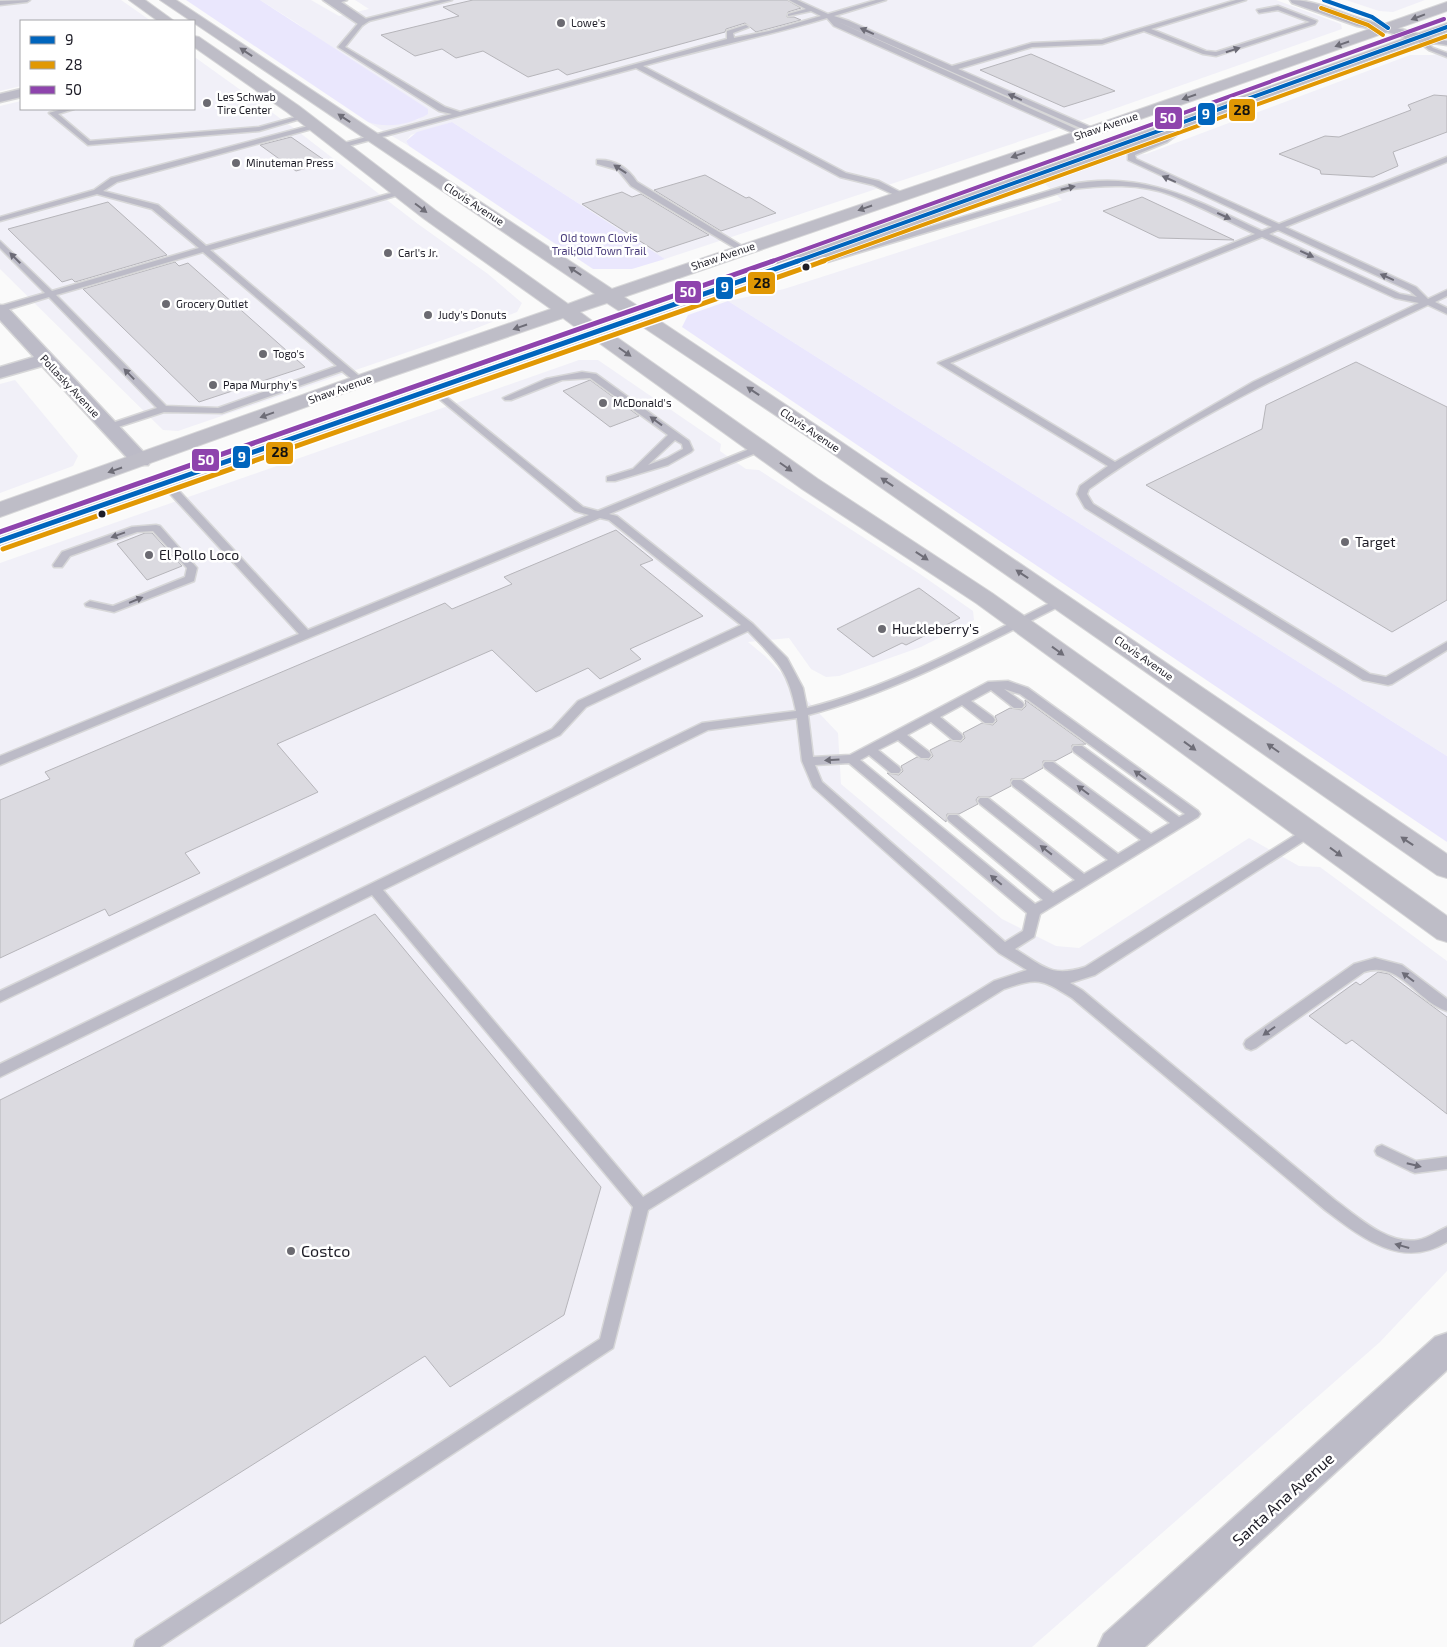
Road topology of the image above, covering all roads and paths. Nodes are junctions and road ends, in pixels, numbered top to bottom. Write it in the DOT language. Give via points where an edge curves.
graph roads {
  1 [pos="28,0"];
  2 [pos="136,0"];
  3 [pos="153,0"];
  4 [pos="167,0"];
  5 [pos="449,0"];
  6 [pos="792,0"];
  7 [pos="883,0"];
  8 [pos="1243,0"];
  9 [pos="1296,0"];
  10 [pos="1324,0"];
  11 [pos="335,1"];
  12 [pos="0,3"];
  13 [pos="1447,6"];
  14 [pos="812,9"];
  15 [pos="1259,11"];
  16 [pos="790,15"];
  17 [pos="829,17"];
  18 [pos="166,20"];
  19 [pos="194,20"];
  20 [pos="195,20"];
  21 [pos="364,21"];
  22 [pos="746,27"];
  23 [pos="1447,27"];
  24 [pos="1388,28"];
  25 [pos="213,29"];
  26 [pos="1144,29"];
  27 [pos="1417,38"];
  28 [pos="731,40"];
  29 [pos="1447,43"];
  30 [pos="198,46"];
  31 [pos="1447,55"];
  32 [pos="637,66"];
  33 [pos="953,69"];
  34 [pos="941,72"];
  35 [pos="20,92"];
  36 [pos="0,98"];
  37 [pos="316,99"];
  38 [pos="66,110"];
  39 [pos="461,114"];
  40 [pos="1199,116"];
  41 [pos="309,122"];
  42 [pos="1086,133"];
  43 [pos="373,138"];
  44 [pos="340,147"];
  45 [pos="1447,159"];
  46 [pos="600,162"];
  47 [pos="97,192"];
  48 [pos="399,192"];
  49 [pos="901,196"];
  50 [pos="960,202"];
  51 [pos="0,219"];
  52 [pos="1277,228"];
  53 [pos="1262,233"];
  54 [pos="0,243"];
  55 [pos="205,249"];
  56 [pos="743,249"];
  57 [pos="1447,293"];
  58 [pos="51,294"];
  59 [pos="610,295"];
  60 [pos="702,296"];
  61 [pos="1428,302"];
  62 [pos="0,310"];
  63 [pos="566,310"];
  64 [pos="1447,311"];
  65 [pos="643,317"];
  66 [pos="597,333"];
  67 [pos="45,358"];
  68 [pos="344,367"];
  69 [pos="0,373"];
  70 [pos="360,381"];
  71 [pos="434,390"];
  72 [pos="508,398"];
  73 [pos="163,409"];
  74 [pos="109,427"];
  75 [pos="674,435"];
  76 [pos="760,448"];
  77 [pos="140,461"];
  78 [pos="1115,466"];
  79 [pos="636,471"];
  80 [pos="611,479"];
  81 [pos="165,482"];
  82 [pos="0,510"];
  83 [pos="599,514"];
  84 [pos="0,526"];
  85 [pos="0,540"];
  86 [pos="58,565"];
  87 [pos="1062,601"];
  88 [pos="90,604"];
  89 [pos="1018,622"];
  90 [pos="749,626"];
  91 [pos="307,635"];
  92 [pos="1447,645"];
  93 [pos="992,685"];
  94 [pos="963,700"];
  95 [pos="1018,705"];
  96 [pos="802,714"];
  97 [pos="932,717"];
  98 [pos="989,720"];
  99 [pos="899,734"];
  100 [pos="957,737"];
  101 [pos="870,749"];
  102 [pos="1078,749"];
  103 [pos="925,755"];
  104 [pos="852,758"];
  105 [pos="0,761"];
  106 [pos="808,761"];
  107 [pos="1048,765"];
  108 [pos="895,770"];
  109 [pos="1017,783"];
  110 [pos="984,802"];
  111 [pos="953,818"];
  112 [pos="1179,823"];
  113 [pos="1309,832"];
  114 [pos="1150,840"];
  115 [pos="1117,860"];
  116 [pos="1447,868"];
  117 [pos="1084,881"];
  118 [pos="374,888"];
  119 [pos="1052,900"];
  120 [pos="1034,911"];
  121 [pos="1447,932"];
  122 [pos="1004,948"];
  123 [pos="1053,978"];
  124 [pos="0,997"];
  125 [pos="1447,1006"];
  126 [pos="1251,1044"];
  127 [pos="0,1071"];
  128 [pos="1382,1151"];
  129 [pos="1447,1163"];
  130 [pos="641,1206"];
  131 [pos="1447,1234"];
  132 [pos="1447,1348"];
  133 [pos="143,1647"];
  134 [pos="1117,1647"];
  1 -- 12 [label="lane"];
  2 -- 18 [label="main road"];
  3 -- 19 [label="main road"];
  4 -- 25 [label="main road, Clovis Avenue"];
  5 -- 21 [label="lane"];
  6 -- 14 [label="lane"];
  7 -- 17 [label="lane"];
  8 -- 26 [label="lane"];
  9 -- 24 [label="street" via="1362,23"];
  10 -- 24 [label="street" via="1372,17"];
  11 -- 21 [label="street"];
  13 -- 24 [label="main road, Shaw Avenue, one-way"];
  14 -- 16 [label="lane"];
  14 -- 17 [label="lane"];
  26 -- 15 [label="lane, one-way" via="1205,53 1216,54 1314,21 1278,8"];
  17 -- 28 [label="lane" via="770,34"];
  33 -- 17 [label="lane, one-way"];
  17 -- 34 [label="lane" via="836,25"];
  20 -- 25 [label="main road"];
  21 -- 39 [label="lane" via="341,47 442,109"];
  22 -- 28 [label="lane" via="729,32"];
  23 -- 27 [label="main road, Shaw Avenue"];
  24 -- 27 [label="street"];
  24 -- 42 [label="main road, Shaw Avenue, one-way"];
  37 -- 25 [label="main road, Clovis Avenue, one-way"];
  26 -- 33 [label="lane" via="1102,42 1032,45"];
  27 -- 29 [label="lane"];
  27 -- 31 [label="lane" via="1431,49"];
  27 -- 40 [label="main road, Shaw Avenue"];
  28 -- 32 [label="lane"];
  30 -- 37 [label="main road" via="224,50 260,75"];
  30 -- 41 [label="main road"];
  32 -- 39 [label="lane"];
  32 -- 49 [label="lane" via="843,175 876,183"];
  33 -- 34 [label="lane"];
  42 -- 33 [label="lane, one-way"];
  34 -- 42 [label="lane"];
  35 -- 36 [label="street"];
  43 -- 37 [label="main road, Clovis Avenue, one-way"];
  38 -- 41 [label="lane" via="53,113 88,143"];
  39 -- 43 [label="lane"];
  40 -- 50 [label="main road, Shaw Avenue"];
  52 -- 40 [label="lane, one-way" via="1132,160 1131,154 1135,150 1164,140"];
  41 -- 44 [label="main road"];
  41 -- 47 [label="lane" via="114,180"];
  42 -- 49 [label="main road, Shaw Avenue, one-way"];
  42 -- 50 [label="main road" via="1095,136 1091,142 998,176"];
  43 -- 44 [label="lane"];
  59 -- 43 [label="main road, Clovis Avenue, one-way"];
  44 -- 48 [label="main road"];
  45 -- 52 [label="lane"];
  56 -- 46 [label="lane, one-way" via="634,184 626,171 614,164"];
  47 -- 51 [label="lane"];
  47 -- 55 [label="lane" via="155,207"];
  48 -- 55 [label="lane"];
  48 -- 63 [label="main road, one-way"];
  49 -- 56 [label="main road, Shaw Avenue, one-way"];
  50 -- 60 [label="main road, Shaw Avenue"];
  52 -- 53 [label="lane"];
  61 -- 52 [label="lane, one-way" via="1413,289"];
  60 -- 53 [label="lane, one-way" via="1058,191 1092,184 1132,184 1161,189"];
  53 -- 61 [label="lane, one-way" via="1398,296"];
  53 -- 78 [label="lane" via="943,362"];
  58 -- 54 [label="lane, one-way"];
  55 -- 58 [label="lane"];
  55 -- 68 [label="lane"];
  56 -- 59 [label="main road, Shaw Avenue"];
  57 -- 61 [label="lane"];
  58 -- 62 [label="lane"];
  73 -- 58 [label="lane, one-way"];
  59 -- 63 [label="main road, Shaw Avenue"];
  59 -- 65 [label="main road, Clovis Avenue"];
  60 -- 65 [label="main road, Shaw Avenue"];
  61 -- 64 [label="lane"];
  61 -- 78 [label="lane" via="1256,384"];
  62 -- 67 [label="street, Pollasky Avenue"];
  63 -- 66 [label="main road"];
  63 -- 70 [label="main road, Shaw Avenue, one-way"];
  65 -- 66 [label="main road, Shaw Avenue"];
  87 -- 65 [label="main road, Clovis Avenue, one-way"];
  66 -- 71 [label="main road, Shaw Avenue"];
  66 -- 76 [label="main road, one-way"];
  67 -- 69 [label="street"];
  67 -- 74 [label="street, Pollasky Avenue"];
  68 -- 70 [label="lane"];
  68 -- 73 [label="lane" via="219,411"];
  70 -- 77 [label="main road, Shaw Avenue, one-way"];
  70 -- 81 [label="main road" via="291,421 173,465 164,471 162,477"];
  71 -- 81 [label="main road, Shaw Avenue"];
  71 -- 83 [label="lane" via="579,509"];
  75 -- 72 [label="lane, one-way" via="593,376 566,376"];
  73 -- 74 [label="lane"];
  74 -- 77 [label="street, Pollasky Avenue"];
  75 -- 79 [label="lane"];
  75 -- 79 [label="lane" via="686,443 688,450 670,462"];
  76 -- 83 [label="lane"];
  76 -- 89 [label="main road, one-way"];
  77 -- 82 [label="main road, Shaw Avenue, one-way"];
  77 -- 84 [label="main road" via="145,470 138,478"];
  78 -- 92 [label="lane" via="1084,488 1082,494 1089,506 1366,677 1388,681"];
  79 -- 80 [label="lane"];
  81 -- 85 [label="main road, Shaw Avenue"];
  81 -- 91 [label="lane"];
  83 -- 90 [label="lane" via="613,518"];
  83 -- 91 [label="lane"];
  88 -- 86 [label="lane, one-way" via="114,609 190,579 192,568 156,528 148,527 66,554"];
  87 -- 89 [label="lane"];
  116 -- 87 [label="main road, Clovis Avenue, one-way"];
  89 -- 96 [label="lane" via="924,670"];
  89 -- 113 [label="main road, one-way"];
  90 -- 96 [label="lane" via="783,660 797,688"];
  90 -- 124 [label="lane" via="582,704 556,732"];
  91 -- 105 [label="lane"];
  93 -- 94 [label="lane"];
  93 -- 95 [label="lane"];
  112 -- 93 [label="lane, one-way" via="1194,814 1024,691 1008,685"];
  94 -- 97 [label="lane"];
  94 -- 98 [label="lane"];
  96 -- 106 [label="lane"];
  96 -- 118 [label="lane" via="706,726"];
  97 -- 99 [label="lane"];
  97 -- 100 [label="lane"];
  99 -- 101 [label="lane"];
  99 -- 103 [label="lane"];
  101 -- 104 [label="lane"];
  101 -- 108 [label="lane"];
  102 -- 112 [label="lane"];
  104 -- 106 [label="lane, one-way"];
  120 -- 104 [label="lane, one-way"];
  106 -- 122 [label="lane" via="817,784 828,796"];
  114 -- 107 [label="lane, one-way"];
  109 -- 115 [label="lane"];
  117 -- 110 [label="lane, one-way"];
  111 -- 119 [label="lane"];
  112 -- 114 [label="lane"];
  113 -- 121 [label="main road, one-way"];
  113 -- 123 [label="lane" via="1090,971 1068,978"];
  114 -- 115 [label="lane"];
  115 -- 117 [label="lane"];
  117 -- 119 [label="lane"];
  118 -- 127 [label="lane"];
  118 -- 130 [label="lane"];
  119 -- 120 [label="lane"];
  120 -- 122 [label="lane" via="1029,934"];
  122 -- 123 [label="lane"];
  123 -- 130 [label="lane" via="1028,975 999,985"];
  131 -- 123 [label="lane, one-way" via="1436,1243 1409,1249 1380,1239 1330,1205 1102,1014"];
  125 -- 126 [label="lane, one-way" via="1397,969 1375,963 1359,968"];
  128 -- 129 [label="lane, one-way" via="1415,1167"];
  130 -- 133 [label="lane" via="607,1343"];
  132 -- 134 [label="street, Santa Ana Avenue"];
}
